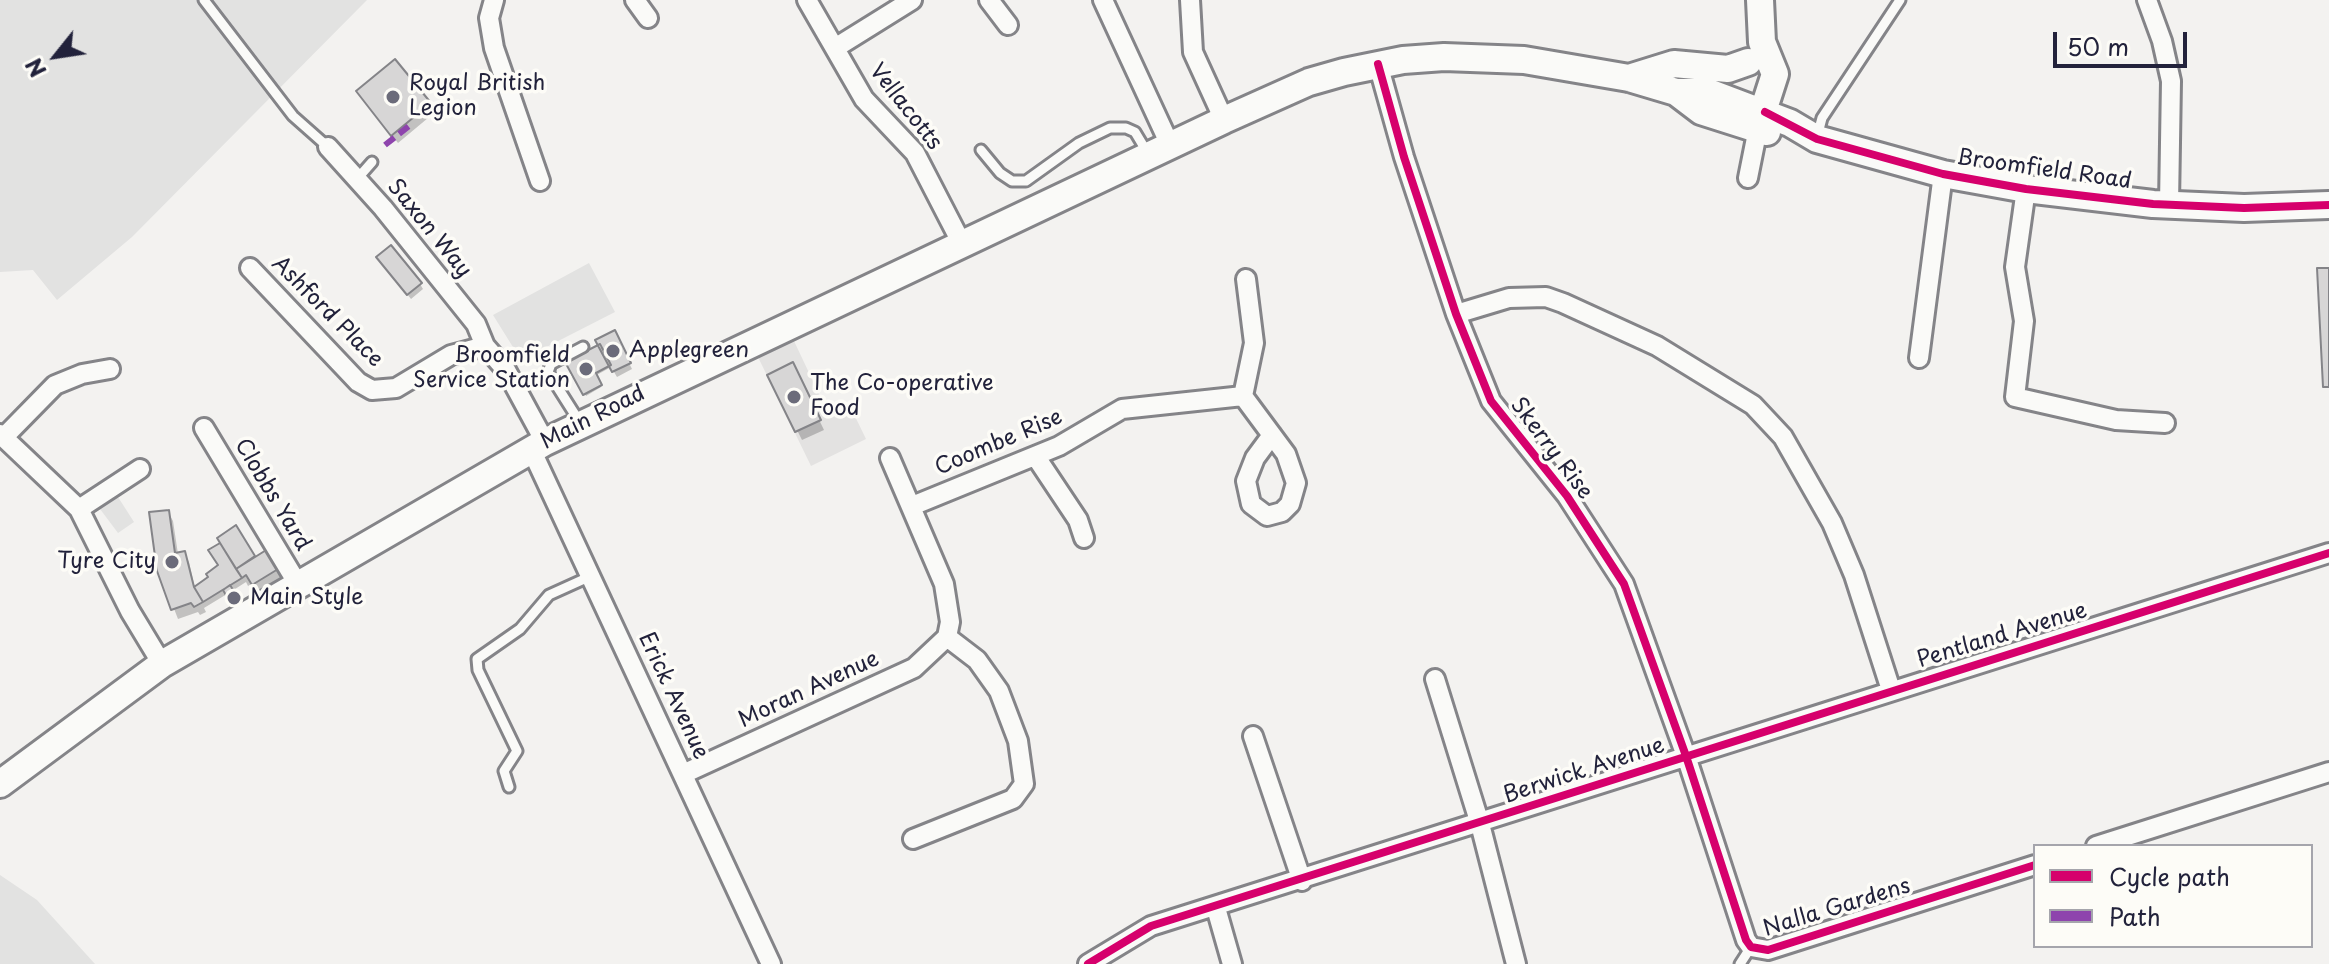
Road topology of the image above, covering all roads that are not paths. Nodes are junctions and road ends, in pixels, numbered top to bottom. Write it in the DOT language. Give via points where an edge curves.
graph roads {
  1 [pos="204,0"];
  2 [pos="494,0"];
  3 [pos="635,0"];
  4 [pos="807,0"];
  5 [pos="912,0"];
  6 [pos="989,0"];
  7 [pos="1103,0"];
  8 [pos="1190,0"];
  9 [pos="1760,0"];
  10 [pos="1900,0"];
  11 [pos="2147,0"];
  12 [pos="648,18"];
  13 [pos="1008,25"];
  14 [pos="835,48"];
  15 [pos="1755,52"];
  16 [pos="1378,64"];
  17 [pos="1629,78"];
  18 [pos="1755,115"];
  19 [pos="1224,120"];
  20 [pos="1812,137"];
  21 [pos="328,147"];
  22 [pos="981,150"];
  23 [pos="1159,150"];
  24 [pos="372,162"];
  25 [pos="1943,174"];
  26 [pos="1748,178"];
  27 [pos="357,179"];
  28 [pos="540,181"];
  29 [pos="2026,189"];
  30 [pos="2169,204"];
  31 [pos="2329,205"];
  32 [pos="962,244"];
  33 [pos="250,268"];
  34 [pos="1246,279"];
  35 [pos="1456,314"];
  36 [pos="485,346"];
  37 [pos="583,347"];
  38 [pos="1919,358"];
  39 [pos="110,369"];
  40 [pos="1243,396"];
  41 [pos="2165,423"];
  42 [pos="580,424"];
  43 [pos="204,428"];
  44 [pos="1272,435"];
  45 [pos="2,436"];
  46 [pos="538,446"];
  47 [pos="1036,457"];
  48 [pos="890,458"];
  49 [pos="140,469"];
  50 [pos="912,506"];
  51 [pos="79,509"];
  52 [pos="1084,538"];
  53 [pos="2329,553"];
  54 [pos="591,576"];
  55 [pos="299,586"];
  56 [pos="947,637"];
  57 [pos="162,664"];
  58 [pos="1435,679"];
  59 [pos="1891,690"];
  60 [pos="1253,736"];
  61 [pos="1686,756"];
  62 [pos="2329,772"];
  63 [pos="683,774"];
  64 [pos="0,784"];
  65 [pos="509,787"];
  66 [pos="1480,824"];
  67 [pos="913,839"];
  68 [pos="2102,844"];
  69 [pos="2033,866"];
  70 [pos="1302,881"];
  71 [pos="1216,908"];
  72 [pos="1751,947"];
  73 [pos="771,964"];
  74 [pos="1088,964"];
  75 [pos="1232,964"];
  76 [pos="1516,964"];
  77 [pos="1740,964"];
  1 -- 21 [label="lane" via="293,116"];
  2 -- 28 [label="street" via="489,18 494,48"];
  3 -- 12 [label="street"];
  4 -- 14 [label="street, Vellacotts"];
  5 -- 14 [label="street"];
  6 -- 13 [label="street"];
  7 -- 23 [label="street"];
  8 -- 19 [label="street" via="1193,52"];
  9 -- 15 [label="main road"];
  10 -- 20 [label="lane"];
  11 -- 30 [label="street" via="2171,81"];
  14 -- 32 [label="street, Vellacotts" via="864,99 915,153"];
  15 -- 17 [label="main road" via="1728,69 1674,64"];
  15 -- 18 [label="main road" via="1741,95"];
  16 -- 17 [label="main road, Broomfield Road" via="1491,56"];
  16 -- 19 [label="main road, Broomfield Road" via="1309,82"];
  16 -- 35 [label="street, Skerry Rise"];
  17 -- 18 [label="main road, Broomfield Road" via="1676,92 1708,92"];
  18 -- 20 [label="main road, Broomfield Road" via="1790,123"];
  18 -- 26 [label="street"];
  19 -- 23 [label="main road, Main Road"];
  20 -- 25 [label="main road, Broomfield Road"];
  21 -- 27 [label="street, Saxon Way"];
  22 -- 23 [label="lane" via="1000,173 1012,181 1026,181 1110,128 1135,132"];
  23 -- 32 [label="main road, Main Road"];
  24 -- 27 [label="lane"];
  25 -- 29 [label="main road, Broomfield Road"];
  25 -- 38 [label="street"];
  27 -- 36 [label="street, Saxon Way" via="476,324"];
  29 -- 30 [label="main road, Broomfield Road"];
  29 -- 41 [label="street" via="2015,267 2024,321 2015,397 2116,420"];
  30 -- 31 [label="main road, Broomfield Road"];
  32 -- 42 [label="main road, Main Road"];
  33 -- 36 [label="street, Ashford Place" via="358,382 372,390 396,388 451,355"];
  34 -- 40 [label="street" via="1254,343"];
  35 -- 59 [label="street" via="1509,298 1546,297 1657,346 1753,405 1783,437 1832,523"];
  35 -- 61 [label="street, Skerry Rise" via="1491,401 1567,496 1624,584"];
  36 -- 46 [label="street" via="506,370"];
  37 -- 42 [label="lane" via="551,364 548,372"];
  39 -- 45 [label="street" via="55,385"];
  40 -- 44 [label="street"];
  40 -- 47 [label="street, Coombe Rise" via="1122,409"];
  42 -- 46 [label="main road, Main Road"];
  43 -- 55 [label="street, Clobbs Yard"];
  45 -- 51 [label="street"];
  46 -- 54 [label="street, Erick Avenue"];
  46 -- 55 [label="main road, Main Road"];
  47 -- 50 [label="street, Coombe Rise"];
  47 -- 52 [label="street" via="1078,520"];
  48 -- 50 [label="street"];
  49 -- 51 [label="street"];
  50 -- 56 [label="street" via="944,584"];
  51 -- 57 [label="street"];
  53 -- 59 [label="street, Pentland Avenue"];
  54 -- 63 [label="street, Erick Avenue"];
  54 -- 65 [label="lane" via="549,595 520,629 477,659 517,751 504,771"];
  55 -- 57 [label="main road, Main Road"];
  56 -- 63 [label="street, Moran Avenue" via="914,668"];
  56 -- 67 [label="street" via="977,660 999,691 1015,727 1024,784 1013,799"];
  57 -- 64 [label="main road, Main Road"];
  58 -- 66 [label="street"];
  59 -- 61 [label="street, Pentland Avenue"];
  60 -- 70 [label="street"];
  61 -- 66 [label="street, Berwick Avenue"];
  61 -- 72 [label="street, Nalla Gardens"];
  62 -- 68 [label="street"];
  63 -- 73 [label="street, Erick Avenue"];
  66 -- 70 [label="street, Berwick Avenue"];
  66 -- 76 [label="street"];
  69 -- 72 [label="street, Nalla Gardens" via="1768,950"];
  70 -- 71 [label="street, Berwick Avenue"];
  71 -- 74 [label="street, Berwick Avenue" via="1151,926"];
  71 -- 75 [label="street"];
  72 -- 77 [label="lane"];
}
